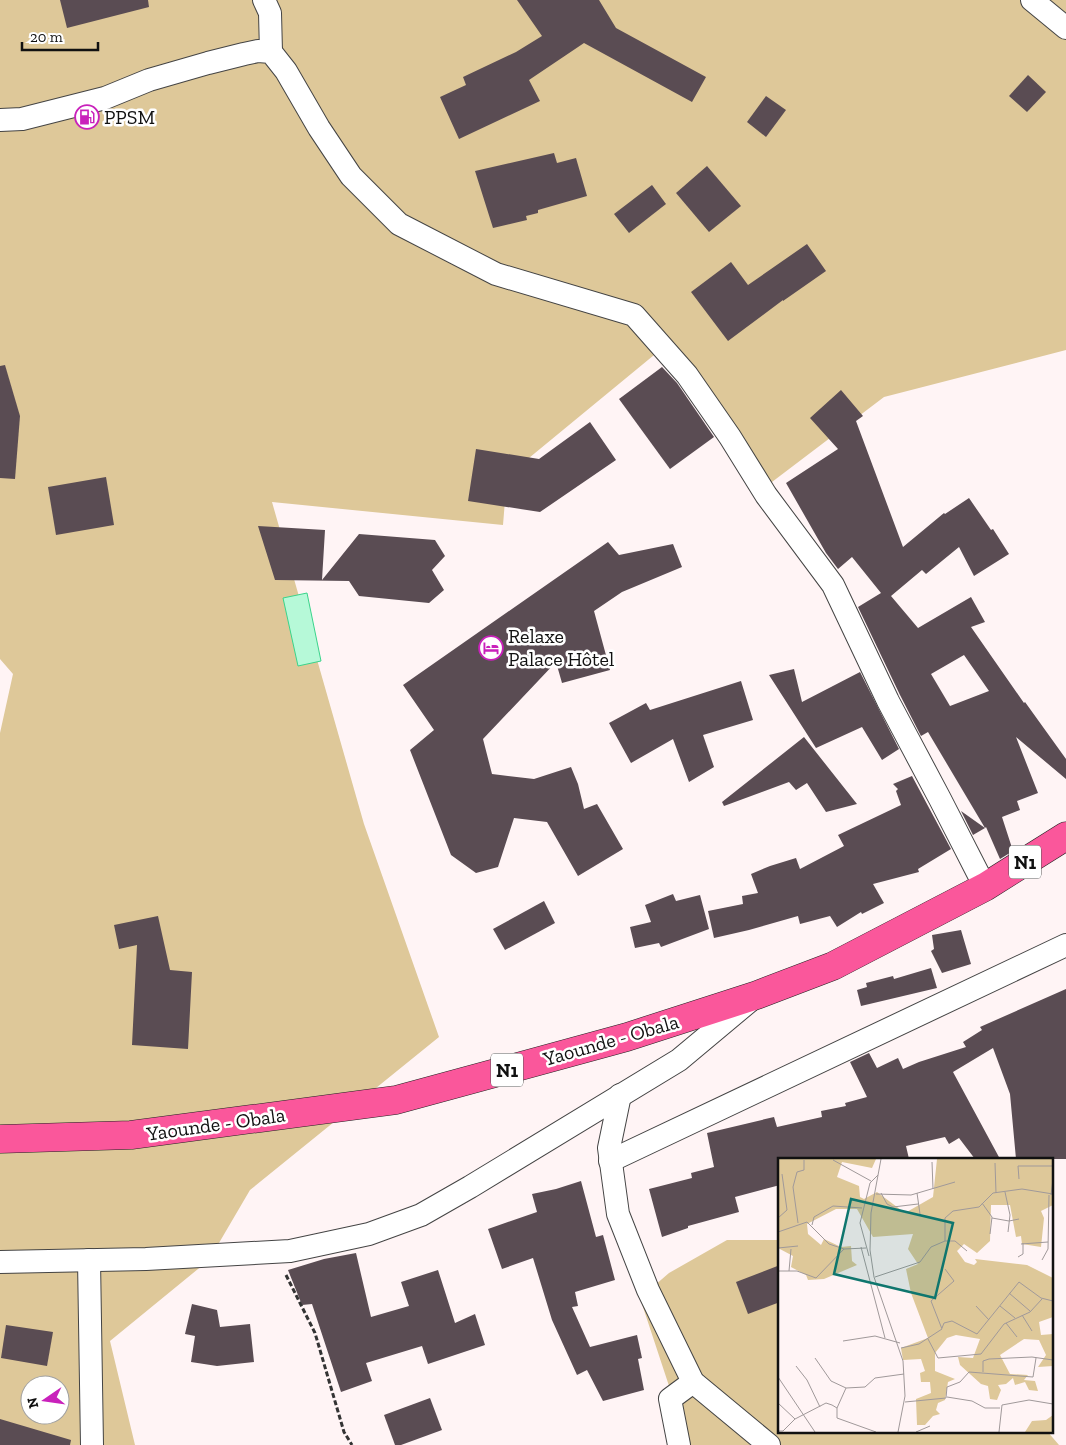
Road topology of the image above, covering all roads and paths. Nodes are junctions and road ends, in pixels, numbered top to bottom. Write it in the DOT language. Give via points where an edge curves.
graph roads {
  1 [pos="264,0"];
  2 [pos="1032,0"];
  3 [pos="1066,28"];
  4 [pos="271,52"];
  5 [pos="0,120"];
  6 [pos="1066,836"];
  7 [pos="985,887"];
  8 [pos="1066,945"];
  9 [pos="757,995"];
  10 [pos="620,1095"];
  11 [pos="0,1139"];
  12 [pos="610,1160"];
  13 [pos="274,1252"];
  14 [pos="89,1260"];
  15 [pos="0,1262"];
  16 [pos="693,1382"];
  17 [pos="92,1445"];
  18 [pos="352,1445"];
  19 [pos="680,1445"];
  20 [pos="769,1445"];
  1 -- 4 [label="street" via="270,13"];
  2 -- 3 [label="street"];
  4 -- 5 [label="street" via="251,52 217,61 149,80 105,98 32,117"];
  4 -- 7 [label="street" via="352,176 399,224 496,274 634,315 688,375 766,495 833,585 888,701"];
  6 -- 7 [label="highway, Yaounde - Obala / N1"];
  7 -- 9 [label="highway, Yaounde - Obala / N1" via="833,966"];
  8 -- 12 [label="street"];
  9 -- 10 [label="street" via="679,1060"];
  9 -- 11 [label="highway, Yaounde - Obala / N1" via="627,1037 396,1100 131,1135"];
  10 -- 12 [label="street" via="609,1148"];
  10 -- 13 [label="street" via="421,1215 369,1234"];
  12 -- 16 [label="street" via="618,1214 648,1290"];
  13 -- 14 [label="street"];
  13 -- 18 [label="path" via="315,1333 344,1432"];
  14 -- 15 [label="street"];
  14 -- 17 [label="street"];
  16 -- 19 [label="street" via="670,1399"];
  16 -- 20 [label="street"];
}
